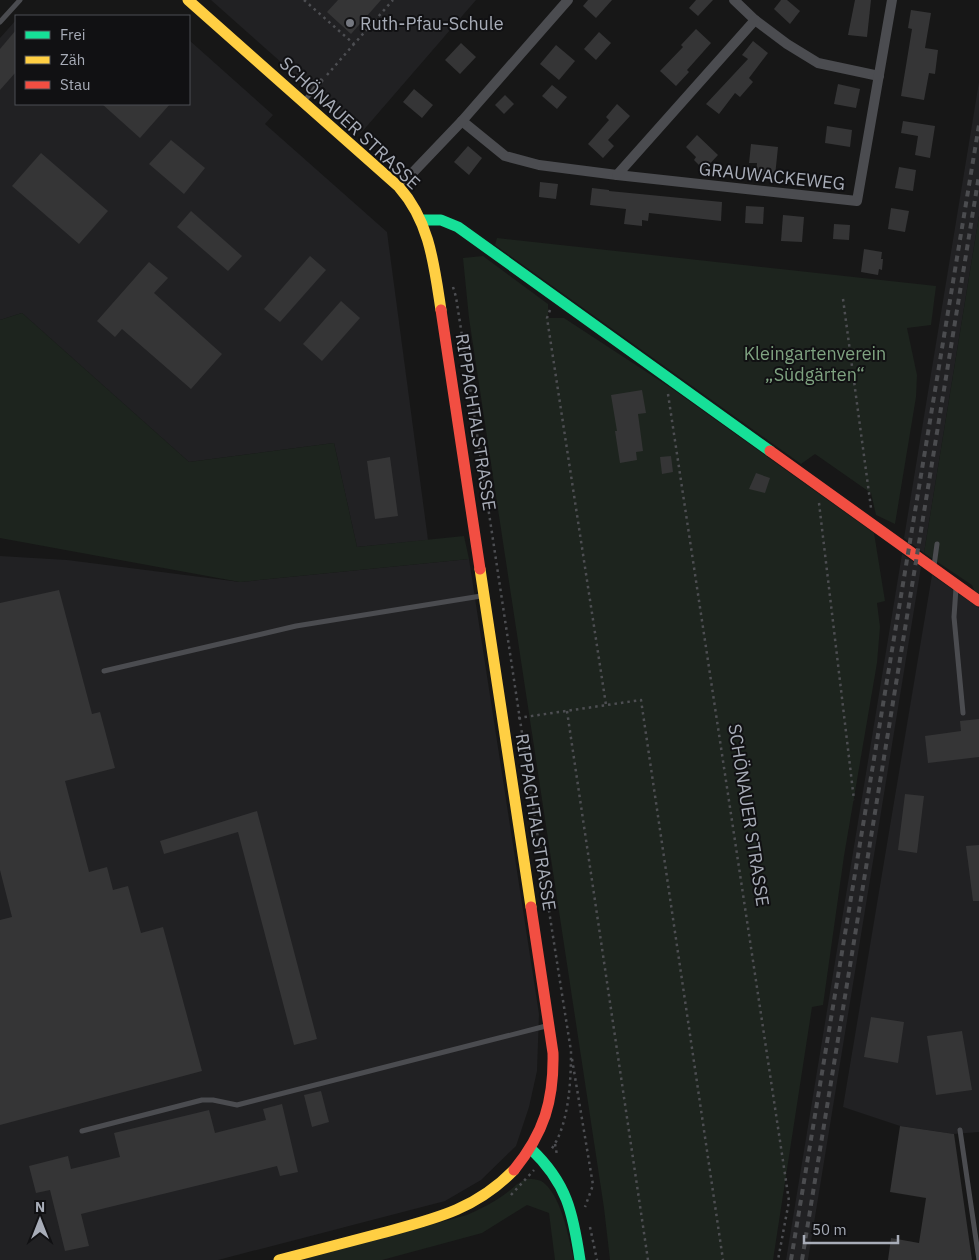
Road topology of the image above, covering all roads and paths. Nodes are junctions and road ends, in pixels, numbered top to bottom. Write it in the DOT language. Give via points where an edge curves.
graph roads {
  1 [pos="20,0"];
  2 [pos="188,0"];
  3 [pos="304,0"];
  4 [pos="393,0"];
  5 [pos="568,0"];
  6 [pos="734,0"];
  7 [pos="892,0"];
  8 [pos="755,20"];
  9 [pos="0,22"];
  10 [pos="354,44"];
  11 [pos="879,76"];
  12 [pos="321,82"];
  13 [pos="303,102"];
  14 [pos="462,121"];
  15 [pos="617,175"];
  16 [pos="399,187"];
  17 [pos="422,220"];
  18 [pos="452,284"];
  19 [pos="555,297"];
  20 [pos="843,299"];
  21 [pos="666,376"];
  22 [pos="816,484"];
  23 [pos="874,526"];
  24 [pos="937,544"];
  25 [pos="934,569"];
  26 [pos="956,585"];
  27 [pos="484,595"];
  28 [pos="979,601"];
  29 [pos="104,671"];
  30 [pos="606,705"];
  31 [pos="567,711"];
  32 [pos="963,713"];
  33 [pos="518,718"];
  34 [pos="854,800"];
  35 [pos="549,1026"];
  36 [pos="570,1051"];
  37 [pos="960,1130"];
  38 [pos="82,1131"];
  39 [pos="532,1149"];
  40 [pos="543,1159"];
  41 [pos="509,1196"];
  42 [pos="586,1213"];
  43 [pos="588,1220"];
  44 [pos="279,1260"];
  45 [pos="580,1260"];
  46 [pos="597,1260"];
  47 [pos="648,1260"];
  48 [pos="723,1260"];
  49 [pos="778,1260"];
  50 [pos="979,1260"];
  1 -- 9 [label="lane"];
  2 -- 13 [label="main road, SCHÖNAUER STRASSE"];
  3 -- 10 [label="path"];
  4 -- 10 [label="path"];
  5 -- 14 [label="street"];
  6 -- 8 [label="street"];
  7 -- 11 [label="street, GRAUWACKEWEG"];
  8 -- 11 [label="street" via="818,63"];
  8 -- 15 [label="street"];
  10 -- 12 [label="path"];
  11 -- 15 [label="street, GRAUWACKEWEG" via="857,201"];
  12 -- 13 [label="lane"];
  13 -- 16 [label="main road, SCHÖNAUER STRASSE"];
  14 -- 15 [label="street, GRAUWACKEWEG" via="505,156 539,165"];
  14 -- 16 [label="street"];
  16 -- 17 [label="main road, SCHÖNAUER STRASSE"];
  17 -- 19 [label="main road" via="441,220 458,227"];
  17 -- 27 [label="main road, RIPPACHTALSTRASSE" via="434,264"];
  18 -- 33 [label="path"];
  19 -- 21 [label="main road"];
  19 -- 30 [label="path" via="547,318"];
  20 -- 23 [label="path"];
  21 -- 22 [label="main road"];
  21 -- 49 [label="path, SCHÖNAUER STRASSE" via="789,1201"];
  22 -- 23 [label="main road"];
  22 -- 34 [label="path"];
  23 -- 25 [label="main road"];
  24 -- 25 [label="lane"];
  25 -- 26 [label="main road"];
  26 -- 28 [label="main road"];
  26 -- 32 [label="lane" via="954,617"];
  27 -- 29 [label="lane" via="296,626"];
  27 -- 35 [label="main road, RIPPACHTALSTRASSE"];
  30 -- 31 [label="path"];
  30 -- 48 [label="path" via="641,700"];
  31 -- 33 [label="path"];
  31 -- 47 [label="path"];
  33 -- 36 [label="path"];
  35 -- 38 [label="lane" via="237,1105 202,1100"];
  35 -- 39 [label="main road, RIPPACHTALSTRASSE" via="553,1080 544,1123"];
  36 -- 40 [label="path" via="571,1080 564,1119 555,1144"];
  36 -- 42 [label="path" via="593,1185"];
  37 -- 50 [label="lane"];
  39 -- 40 [label="main road"];
  39 -- 44 [label="main road, RIPPACHTALSTRASSE" via="512,1174 466,1206 428,1220"];
  40 -- 41 [label="path"];
  40 -- 45 [label="main road" via="557,1177 568,1200"];
  43 -- 46 [label="path"];
}
